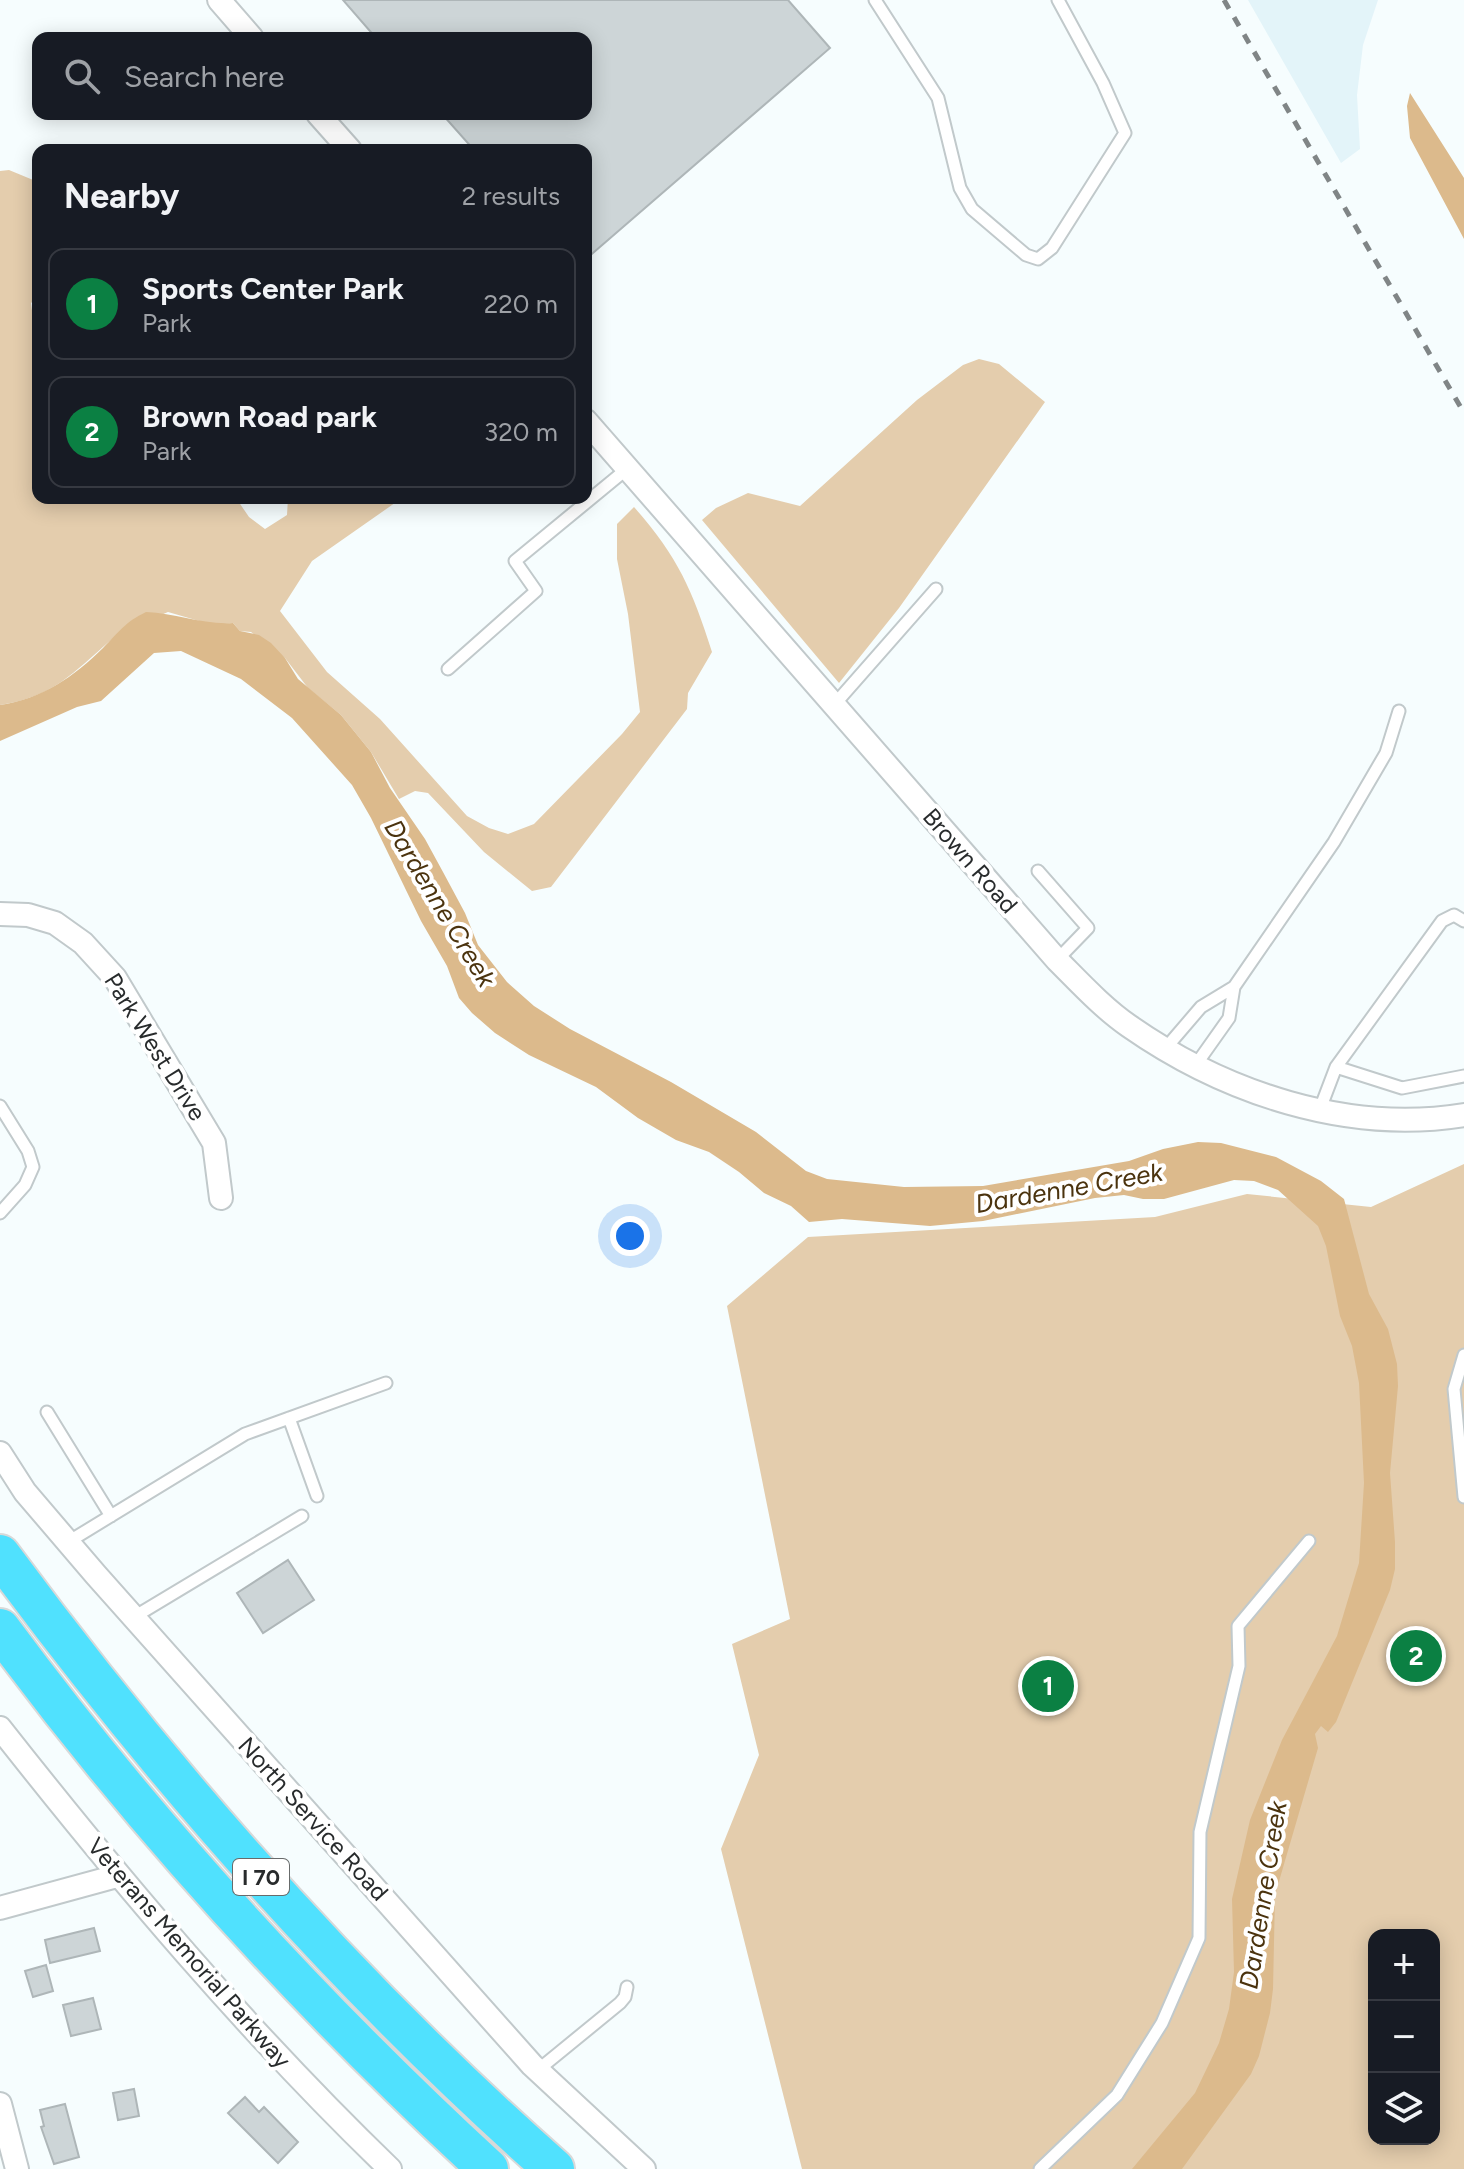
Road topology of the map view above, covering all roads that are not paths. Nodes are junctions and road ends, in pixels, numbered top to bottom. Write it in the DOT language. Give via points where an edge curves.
graph roads {
  1 [pos="219,0"];
  2 [pos="875,0"];
  3 [pos="1058,0"];
  4 [pos="247,32"];
  5 [pos="323,120"];
  6 [pos="345,144"];
  7 [pos="592,428"];
  8 [pos="628,468"];
  9 [pos="592,498"];
  10 [pos="584,504"];
  11 [pos="936,589"];
  12 [pos="448,669"];
  13 [pos="834,705"];
  14 [pos="1399,711"];
  15 [pos="1038,871"];
  16 [pos="0,914"];
  17 [pos="1464,921"];
  18 [pos="1057,960"];
  19 [pos="1234,987"];
  20 [pos="1165,1049"];
  21 [pos="1195,1066"];
  22 [pos="1336,1067"];
  23 [pos="1464,1076"];
  24 [pos="0,1106"];
  25 [pos="1320,1109"];
  26 [pos="1464,1115"];
  27 [pos="221,1198"];
  28 [pos="0,1213"];
  29 [pos="1464,1355"];
  30 [pos="386,1383"];
  31 [pos="47,1412"];
  32 [pos="289,1418"];
  33 [pos="0,1453"];
  34 [pos="317,1496"];
  35 [pos="1464,1497"];
  36 [pos="111,1516"];
  37 [pos="302,1516"];
  38 [pos="1309,1541"];
  39 [pos="68,1542"];
  40 [pos="0,1555"];
  41 [pos="134,1617"];
  42 [pos="0,1629"];
  43 [pos="0,1728"];
  44 [pos="117,1876"];
  45 [pos="0,1908"];
  46 [pos="627,1987"];
  47 [pos="538,2070"];
  48 [pos="0,2104"];
  49 [pos="17,2169"];
  50 [pos="390,2169"];
  51 [pos="488,2169"];
  52 [pos="554,2169"];
  53 [pos="644,2169"];
  54 [pos="1040,2169"];
  1 -- 4 [label="street"];
  2 -- 3 [label="lane" via="938,98 960,188 972,209 1026,255 1038,259 1052,248 1125,133"];
  5 -- 6 [label="street"];
  7 -- 8 [label="street, Brown Road"];
  8 -- 9 [label="lane"];
  8 -- 13 [label="street, Brown Road"];
  10 -- 12 [label="lane" via="515,561 536,591"];
  11 -- 13 [label="lane"];
  13 -- 18 [label="street, Brown Road"];
  14 -- 19 [label="lane" via="1386,753 1334,842"];
  15 -- 18 [label="lane" via="1088,928"];
  16 -- 27 [label="street, Park West Drive" via="55,923 83,943 115,978 214,1143"];
  17 -- 22 [label="lane" via="1454,915 1442,921"];
  18 -- 20 [label="street, Brown Road" via="1127,1025"];
  19 -- 20 [label="lane" via="1201,1007"];
  19 -- 21 [label="lane" via="1229,1018"];
  20 -- 21 [label="street, Brown Road"];
  21 -- 25 [label="street, Brown Road" via="1238,1086"];
  22 -- 23 [label="lane" via="1402,1088"];
  22 -- 25 [label="lane"];
  24 -- 28 [label="lane" via="33,1167"];
  25 -- 26 [label="street, Brown Road" via="1368,1118"];
  29 -- 35 [label="lane" via="1454,1389"];
  30 -- 32 [label="lane"];
  31 -- 36 [label="lane"];
  32 -- 34 [label="lane"];
  32 -- 36 [label="lane" via="245,1434"];
  33 -- 39 [label="street, North Service Road"];
  36 -- 39 [label="lane"];
  37 -- 41 [label="lane"];
  38 -- 54 [label="lane" via="1238,1626 1239,1666 1200,1832 1199,1938 1162,2023 1117,2095"];
  39 -- 41 [label="street, North Service Road"];
  40 -- 52 [label="highway, I 70" via="121,1713 251,1866 460,2083"];
  41 -- 47 [label="street, North Service Road"];
  42 -- 51 [label="highway, I 70" via="108,1768 231,1911 368,2055"];
  43 -- 44 [label="street, Veterans Memorial Parkway"];
  44 -- 45 [label="street"];
  44 -- 50 [label="street, Veterans Memorial Parkway" via="271,2048"];
  46 -- 47 [label="lane" via="620,2003"];
  47 -- 53 [label="street, North Service Road"];
  48 -- 49 [label="street"];
}
